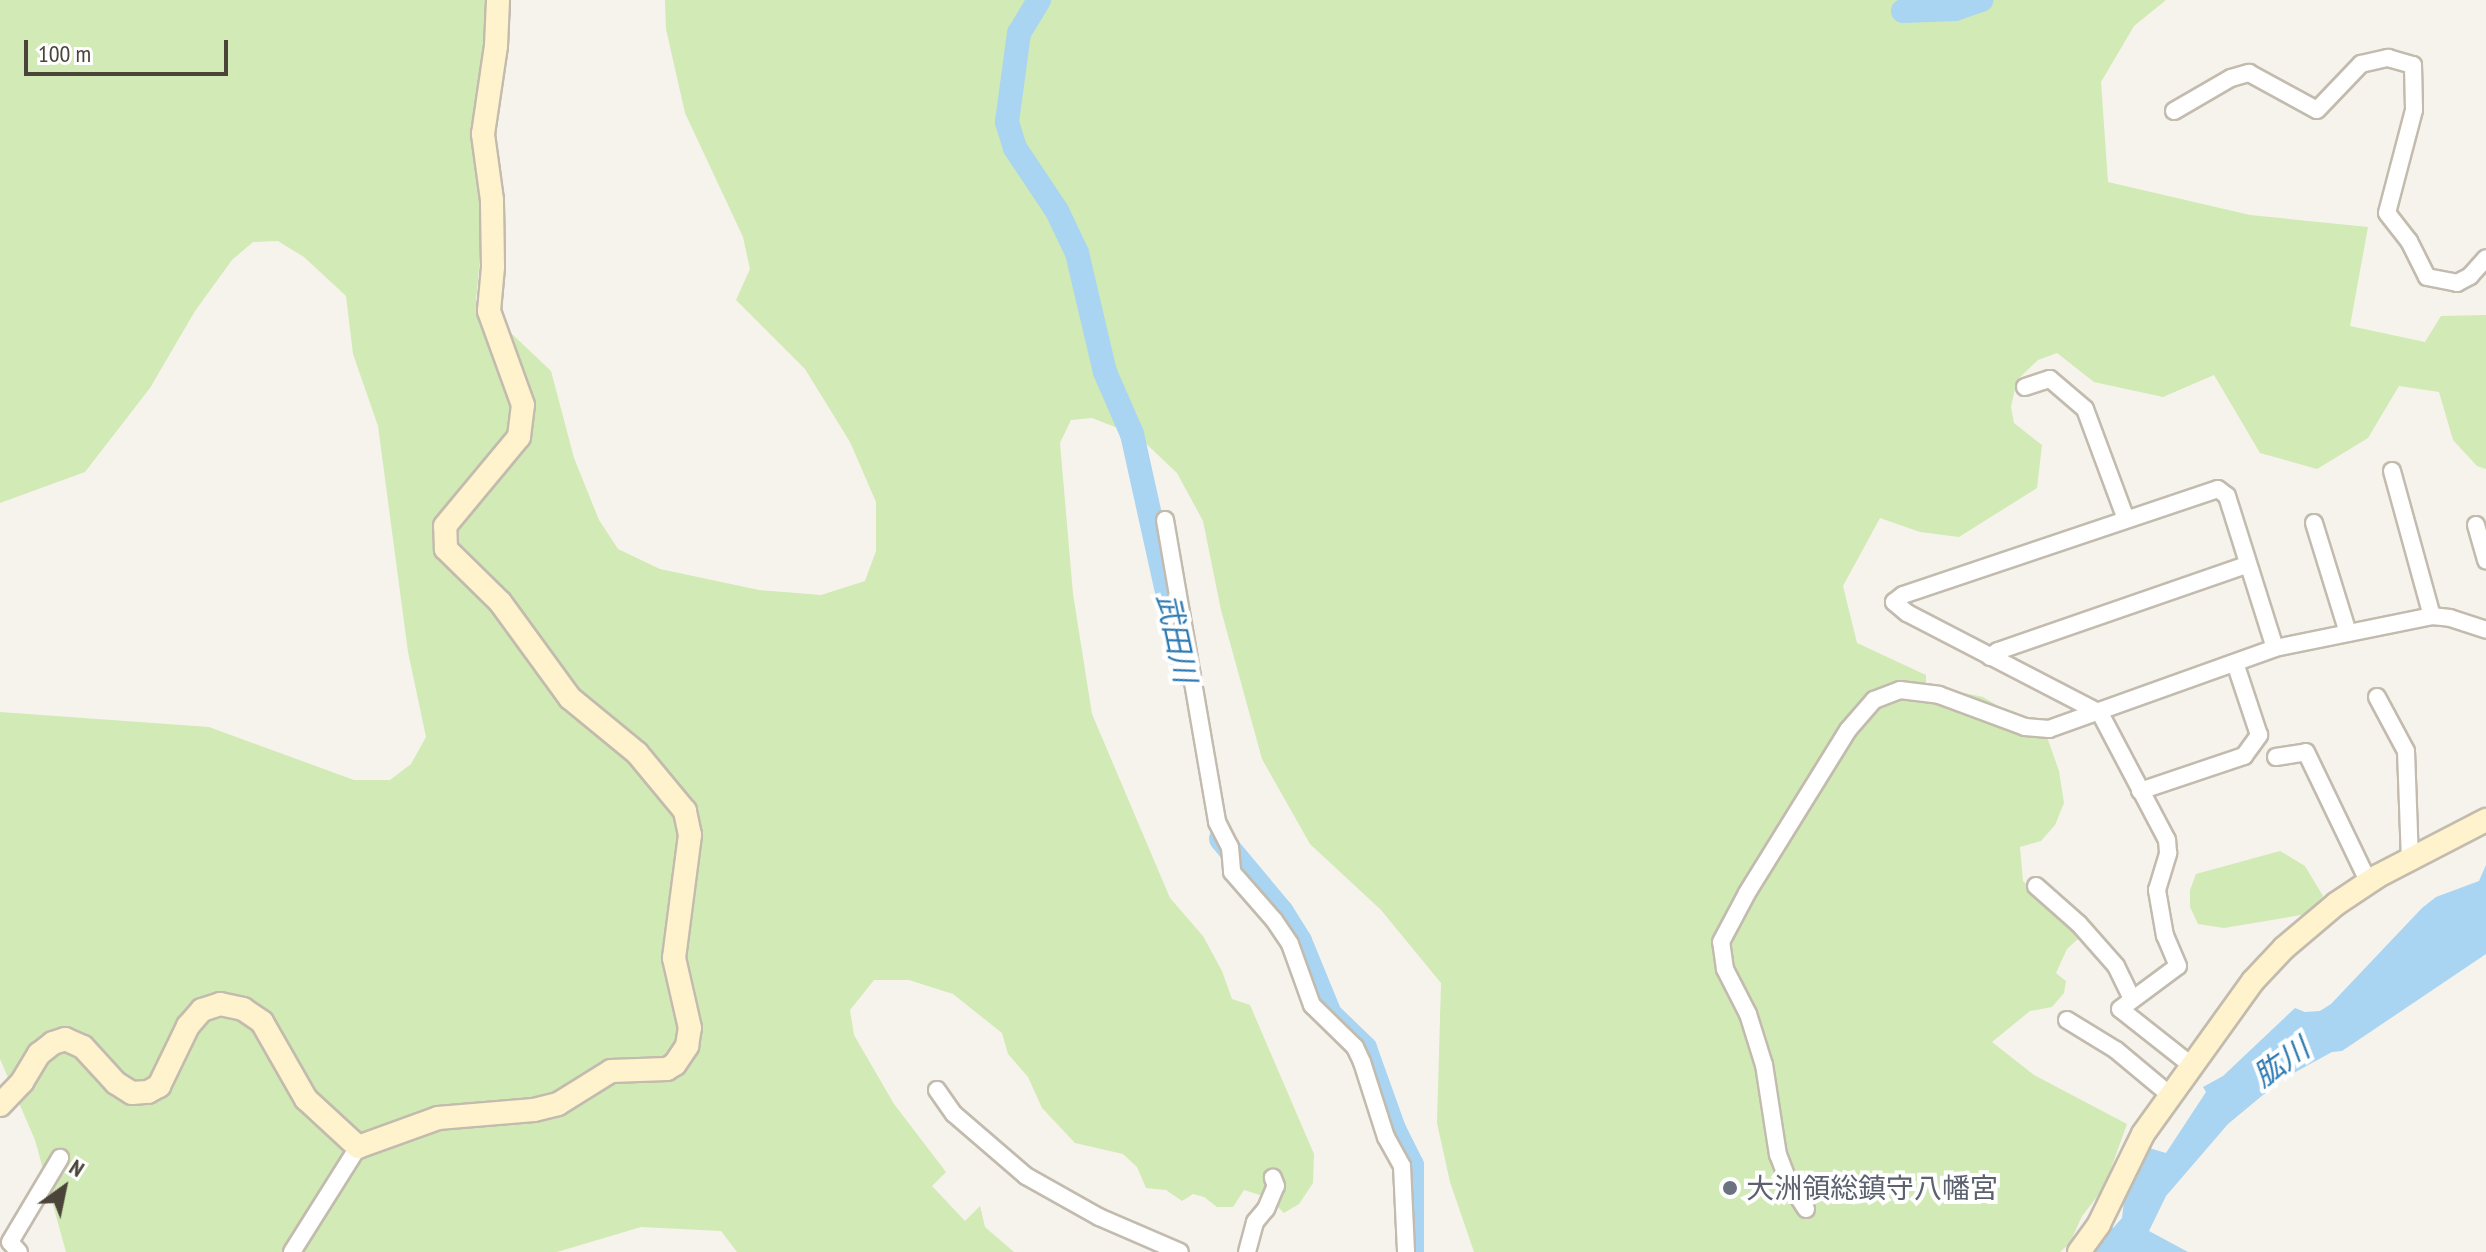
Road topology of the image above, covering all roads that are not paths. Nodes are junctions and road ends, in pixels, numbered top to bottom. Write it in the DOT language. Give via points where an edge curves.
graph roads {
  1 [pos="498,0"];
  2 [pos="2174,111"];
  3 [pos="2486,258"];
  4 [pos="2025,387"];
  5 [pos="2392,471"];
  6 [pos="2126,519"];
  7 [pos="1165,520"];
  8 [pos="2314,523"];
  9 [pos="2476,525"];
  10 [pos="2486,561"];
  11 [pos="2246,565"];
  12 [pos="2432,616"];
  13 [pos="2486,630"];
  14 [pos="2348,633"];
  15 [pos="2275,648"];
  16 [pos="1990,657"];
  17 [pos="2235,663"];
  18 [pos="2377,697"];
  19 [pos="2100,713"];
  20 [pos="2276,757"];
  21 [pos="2140,791"];
  22 [pos="2486,820"];
  23 [pos="2410,860"];
  24 [pos="2369,883"];
  25 [pos="2036,886"];
  26 [pos="2132,999"];
  27 [pos="2067,1020"];
  28 [pos="2191,1065"];
  29 [pos="937,1090"];
  30 [pos="2170,1095"];
  31 [pos="0,1105"];
  32 [pos="358,1147"];
  33 [pos="60,1158"];
  34 [pos="1273,1178"];
  35 [pos="1806,1209"];
  36 [pos="19,1252"];
  37 [pos="292,1252"];
  38 [pos="1180,1252"];
  39 [pos="1247,1252"];
  40 [pos="1406,1252"];
  41 [pos="2079,1252"];
  1 -- 32 [label="street" via="483,134 492,200 489,311 523,405 519,437 445,526 446,549 500,602 570,698 637,753 685,811 690,835 674,958 689,1039 682,1056 667,1069 611,1071 558,1104 438,1118"];
  2 -- 3 [label="street" via="2249,73 2317,110 2361,64 2388,58 2413,65 2414,110 2387,213 2427,277 2457,283"];
  4 -- 6 [label="street" via="2050,379 2085,409"];
  5 -- 12 [label="street"];
  6 -- 11 [label="street" via="2218,489 2227,496"];
  6 -- 16 [label="street" via="1894,602"];
  7 -- 40 [label="street" via="1217,822 1230,847 1232,872 1290,944 1312,1005 1355,1047 1362,1062 1386,1137 1402,1166"];
  8 -- 14 [label="street"];
  9 -- 10 [label="street"];
  11 -- 15 [label="street"];
  11 -- 16 [label="street"];
  12 -- 13 [label="street"];
  12 -- 14 [label="street"];
  14 -- 15 [label="street"];
  15 -- 17 [label="street"];
  16 -- 19 [label="street"];
  17 -- 19 [label="street"];
  17 -- 21 [label="street" via="2259,735 2244,756"];
  18 -- 23 [label="street" via="2406,751"];
  19 -- 21 [label="street"];
  19 -- 35 [label="street" via="2049,729 2025,727 1939,695 1900,690 1874,700 1848,730 1729,923 1721,942 1725,969 1748,1014 1764,1065 1778,1155"];
  20 -- 24 [label="street" via="2306,752"];
  21 -- 26 [label="street" via="2167,840 2157,890 2165,936 2178,966"];
  22 -- 23 [label="street"];
  23 -- 24 [label="street"];
  24 -- 28 [label="street" via="2284,948 2227,1013"];
  25 -- 26 [label="street" via="2116,966"];
  26 -- 28 [label="street" via="2120,1009"];
  27 -- 30 [label="street" via="2116,1050"];
  28 -- 30 [label="street"];
  29 -- 38 [label="street" via="954,1114 1026,1176 1099,1217"];
  30 -- 41 [label="street"];
  31 -- 32 [label="street" via="39,1054 65,1039 83,1047 116,1083 132,1093 148,1092 159,1086 188,1026 202,1010 220,1004 243,1009 262,1022 306,1099"];
  32 -- 37 [label="street"];
  33 -- 36 [label="street" via="10,1242"];
  34 -- 39 [label="street" via="1276,1186 1255,1222"];
}
